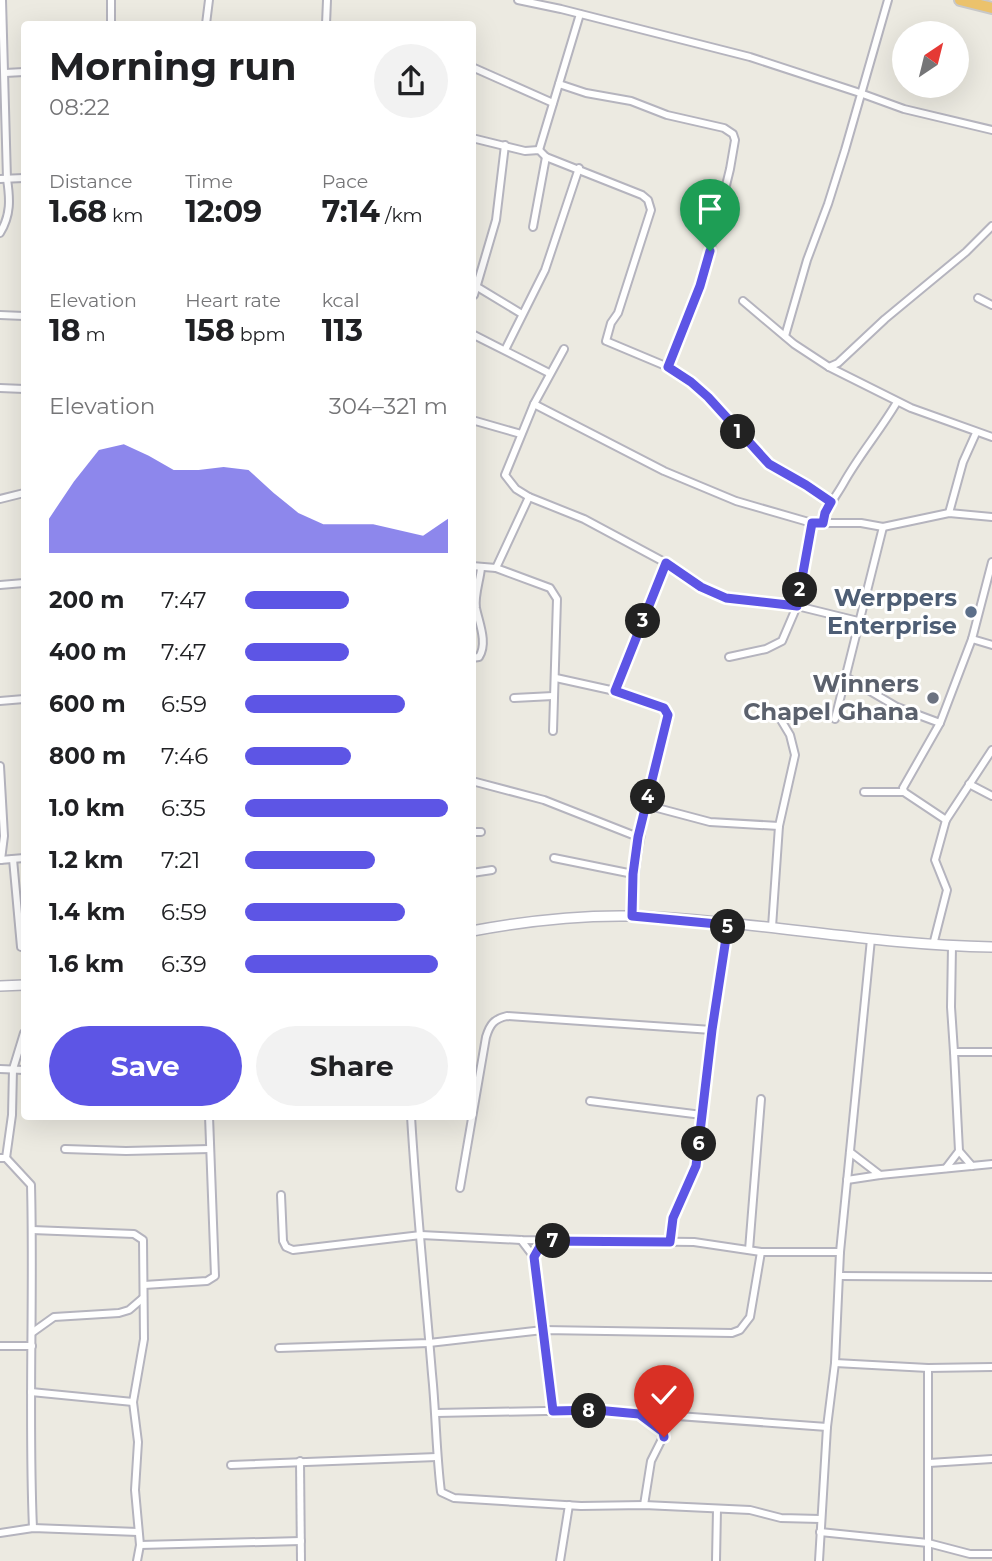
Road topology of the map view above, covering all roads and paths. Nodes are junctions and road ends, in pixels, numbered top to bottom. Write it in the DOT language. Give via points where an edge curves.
graph roads {
  1 [pos="2,0"];
  2 [pos="111,0"];
  3 [pos="209,0"];
  4 [pos="327,0"];
  5 [pos="518,0"];
  6 [pos="563,0"];
  7 [pos="888,0"];
  8 [pos="960,0"];
  9 [pos="992,8"];
  10 [pos="561,9"];
  11 [pos="580,14"];
  12 [pos="111,21"];
  13 [pos="206,21"];
  14 [pos="326,21"];
  15 [pos="476,69"];
  16 [pos="21,72"];
  17 [pos="5,73"];
  18 [pos="559,84"];
  19 [pos="860,93"];
  20 [pos="553,103"];
  21 [pos="992,130"];
  22 [pos="476,139"];
  23 [pos="505,145"];
  24 [pos="539,150"];
  25 [pos="546,157"];
  26 [pos="579,168"];
  27 [pos="21,178"];
  28 [pos="3,179"];
  29 [pos="992,226"];
  30 [pos="533,227"];
  31 [pos="0,233"];
  32 [pos="476,279"];
  33 [pos="476,286"];
  34 [pos="978,298"];
  35 [pos="744,301"];
  36 [pos="992,305"];
  37 [pos="522,314"];
  38 [pos="0,315"];
  39 [pos="21,316"];
  40 [pos="476,336"];
  41 [pos="785,336"];
  42 [pos="564,349"];
  43 [pos="505,350"];
  44 [pos="668,367"];
  45 [pos="828,367"];
  46 [pos="549,373"];
  47 [pos="0,387"];
  48 [pos="21,389"];
  49 [pos="897,402"];
  50 [pos="534,404"];
  51 [pos="476,421"];
  52 [pos="976,433"];
  53 [pos="521,434"];
  54 [pos="992,437"];
  55 [pos="21,494"];
  56 [pos="529,497"];
  57 [pos="0,499"];
  58 [pos="831,502"];
  59 [pos="949,513"];
  60 [pos="992,517"];
  61 [pos="812,523"];
  62 [pos="823,523"];
  63 [pos="883,527"];
  64 [pos="992,562"];
  65 [pos="666,563"];
  66 [pos="476,567"];
  67 [pos="481,568"];
  68 [pos="496,568"];
  69 [pos="21,583"];
  70 [pos="0,585"];
  71 [pos="476,605"];
  72 [pos="476,605"];
  73 [pos="797,606"];
  74 [pos="858,621"];
  75 [pos="972,639"];
  76 [pos="992,645"];
  77 [pos="476,657"];
  78 [pos="729,657"];
  79 [pos="846,677"];
  80 [pos="555,678"];
  81 [pos="615,691"];
  82 [pos="552,696"];
  83 [pos="514,698"];
  84 [pos="21,699"];
  85 [pos="0,701"];
  86 [pos="768,711"];
  87 [pos="835,719"];
  88 [pos="940,723"];
  89 [pos="553,731"];
  90 [pos="992,750"];
  91 [pos="0,766"];
  92 [pos="476,782"];
  93 [pos="969,784"];
  94 [pos="864,792"];
  95 [pos="904,792"];
  96 [pos="992,796"];
  97 [pos="646,805"];
  98 [pos="946,820"];
  99 [pos="779,826"];
  100 [pos="476,832"];
  101 [pos="481,832"];
  102 [pos="638,837"];
  103 [pos="21,858"];
  104 [pos="554,858"];
  105 [pos="13,859"];
  106 [pos="1,860"];
  107 [pos="492,870"];
  108 [pos="476,872"];
  109 [pos="633,874"];
  110 [pos="632,916"];
  111 [pos="728,925"];
  112 [pos="772,927"];
  113 [pos="476,930"];
  114 [pos="871,939"];
  115 [pos="933,944"];
  116 [pos="952,946"];
  117 [pos="21,947"];
  118 [pos="992,947"];
  119 [pos="21,985"];
  120 [pos="0,986"];
  121 [pos="712,1030"];
  122 [pos="21,1043"];
  123 [pos="954,1052"];
  124 [pos="992,1052"];
  125 [pos="0,1069"];
  126 [pos="13,1069"];
  127 [pos="21,1070"];
  128 [pos="476,1095"];
  129 [pos="761,1099"];
  130 [pos="590,1101"];
  131 [pos="702,1115"];
  132 [pos="209,1120"];
  133 [pos="411,1120"];
  134 [pos="472,1120"];
  135 [pos="65,1149"];
  136 [pos="210,1149"];
  137 [pos="959,1151"];
  138 [pos="850,1152"];
  139 [pos="3,1158"];
  140 [pos="992,1164"];
  141 [pos="972,1166"];
  142 [pos="946,1168"];
  143 [pos="880,1175"];
  144 [pos="847,1180"];
  145 [pos="460,1188"];
  146 [pos="281,1195"];
  147 [pos="32,1230"];
  148 [pos="421,1235"];
  149 [pos="520,1240"];
  150 [pos="543,1241"];
  151 [pos="670,1242"];
  152 [pos="749,1250"];
  153 [pos="761,1252"];
  154 [pos="840,1252"];
  155 [pos="534,1257"];
  156 [pos="840,1276"];
  157 [pos="992,1277"];
  158 [pos="144,1284"];
  159 [pos="143,1298"];
  160 [pos="543,1329"];
  161 [pos="33,1332"];
  162 [pos="429,1343"];
  163 [pos="0,1346"];
  164 [pos="32,1346"];
  165 [pos="279,1348"];
  166 [pos="835,1363"];
  167 [pos="992,1367"];
  168 [pos="928,1368"];
  169 [pos="31,1392"];
  170 [pos="133,1402"];
  171 [pos="553,1411"];
  172 [pos="436,1413"];
  173 [pos="639,1414"];
  174 [pos="827,1427"];
  175 [pos="437,1457"];
  176 [pos="992,1459"];
  177 [pos="300,1461"];
  178 [pos="929,1463"];
  179 [pos="230,1465"];
  180 [pos="569,1505"];
  181 [pos="644,1505"];
  182 [pos="717,1510"];
  183 [pos="820,1519"];
  184 [pos="33,1528"];
  185 [pos="138,1532"];
  186 [pos="820,1532"];
  187 [pos="0,1533"];
  188 [pos="300,1541"];
  189 [pos="928,1543"];
  190 [pos="140,1545"];
  191 [pos="992,1554"];
  192 [pos="137,1561"];
  193 [pos="301,1561"];
  194 [pos="560,1561"];
  195 [pos="716,1561"];
  196 [pos="819,1561"];
  197 [pos="928,1561"];
  1 -- 17 [label="street"];
  2 -- 12 [label="street"];
  3 -- 13 [label="street"];
  4 -- 14 [label="street"];
  5 -- 10 [label="street"];
  6 -- 10 [label="street"];
  7 -- 19 [label="street"];
  8 -- 9 [label="highway"];
  10 -- 11 [label="street"];
  11 -- 18 [label="street"];
  11 -- 19 [label="street" via="750,57"];
  15 -- 20 [label="street"];
  16 -- 17 [label="street"];
  17 -- 28 [label="street"];
  18 -- 20 [label="street"];
  18 -- 44 [label="street" via="631,101 733,134 730,169 710,251"];
  19 -- 21 [label="street" via="904,110"];
  19 -- 41 [label="street"];
  20 -- 24 [label="street"];
  22 -- 23 [label="street"];
  23 -- 24 [label="street"];
  23 -- 32 [label="street" via="496,220"];
  24 -- 25 [label="street"];
  25 -- 26 [label="street"];
  25 -- 30 [label="street"];
  26 -- 37 [label="street" via="545,270"];
  26 -- 44 [label="street" via="648,200 651,210 618,313 606,336 610,344"];
  27 -- 28 [label="street"];
  28 -- 31 [label="street" via="11,200"];
  29 -- 45 [label="street"];
  33 -- 37 [label="street"];
  34 -- 36 [label="street"];
  35 -- 41 [label="street"];
  37 -- 43 [label="street"];
  38 -- 39 [label="street"];
  40 -- 43 [label="street"];
  41 -- 45 [label="street"];
  42 -- 46 [label="street"];
  43 -- 46 [label="street"];
  44 -- 58 [label="street" via="708,397 769,464"];
  45 -- 49 [label="street"];
  46 -- 50 [label="street"];
  47 -- 48 [label="street"];
  49 -- 52 [label="street"];
  49 -- 58 [label="street"];
  50 -- 53 [label="street"];
  50 -- 61 [label="street" via="676,476 736,501"];
  51 -- 53 [label="street"];
  52 -- 54 [label="street"];
  52 -- 59 [label="street"];
  53 -- 56 [label="street" via="505,475"];
  55 -- 57 [label="street"];
  56 -- 65 [label="street" via="584,519"];
  56 -- 68 [label="street"];
  58 -- 62 [label="street"];
  59 -- 60 [label="street"];
  59 -- 63 [label="street"];
  61 -- 62 [label="street"];
  61 -- 73 [label="street"];
  62 -- 63 [label="street"];
  63 -- 74 [label="street"];
  64 -- 75 [label="street"];
  65 -- 73 [label="street" via="726,598"];
  65 -- 81 [label="street"];
  66 -- 67 [label="street"];
  67 -- 68 [label="street"];
  67 -- 72 [label="street"];
  68 -- 80 [label="street" via="554,592"];
  69 -- 70 [label="street"];
  71 -- 77 [label="street" via="482,652"];
  73 -- 74 [label="street"];
  73 -- 78 [label="street" via="782,641"];
  74 -- 79 [label="street"];
  75 -- 76 [label="street"];
  75 -- 88 [label="street"];
  79 -- 87 [label="street"];
  79 -- 88 [label="street" via="897,707"];
  80 -- 81 [label="street"];
  80 -- 82 [label="street"];
  81 -- 97 [label="street" via="664,708 668,715"];
  82 -- 83 [label="street"];
  82 -- 89 [label="street"];
  84 -- 85 [label="street"];
  86 -- 99 [label="street" via="790,735 795,755"];
  88 -- 95 [label="street" via="905,782"];
  90 -- 93 [label="street"];
  91 -- 106 [label="street"];
  92 -- 102 [label="street" via="544,800"];
  93 -- 96 [label="street"];
  93 -- 98 [label="street"];
  94 -- 95 [label="street"];
  95 -- 98 [label="street"];
  97 -- 99 [label="street" via="710,822"];
  97 -- 102 [label="street"];
  98 -- 115 [label="street" via="935,860 947,890"];
  99 -- 112 [label="street"];
  100 -- 101 [label="street"];
  102 -- 109 [label="street"];
  103 -- 105 [label="street"];
  104 -- 109 [label="street"];
  105 -- 106 [label="street"];
  105 -- 117 [label="street"];
  107 -- 108 [label="street"];
  109 -- 110 [label="street"];
  110 -- 111 [label="street"];
  110 -- 113 [label="street" via="572,917"];
  111 -- 112 [label="street"];
  111 -- 121 [label="street"];
  112 -- 114 [label="street"];
  114 -- 115 [label="street"];
  114 -- 138 [label="street"];
  115 -- 116 [label="street"];
  116 -- 118 [label="street"];
  116 -- 123 [label="street"];
  119 -- 120 [label="street"];
  121 -- 128 [label="street" via="498,1018 490,1024 486,1037"];
  121 -- 131 [label="street"];
  122 -- 126 [label="street"];
  123 -- 124 [label="street"];
  123 -- 137 [label="street"];
  125 -- 126 [label="street"];
  126 -- 127 [label="street"];
  126 -- 139 [label="street" via="12,1115"];
  129 -- 152 [label="street"];
  130 -- 131 [label="street"];
  131 -- 151 [label="street" via="696,1166 673,1218"];
  132 -- 136 [label="street"];
  133 -- 148 [label="street"];
  134 -- 145 [label="street"];
  135 -- 136 [label="street"];
  136 -- 158 [label="street" via="215,1276 207,1281"];
  137 -- 141 [label="street"];
  137 -- 142 [label="street"];
  138 -- 143 [label="street"];
  138 -- 144 [label="street"];
  139 -- 147 [label="street" via="31,1185"];
  140 -- 141 [label="street"];
  141 -- 142 [label="street"];
  142 -- 143 [label="street"];
  143 -- 144 [label="street"];
  144 -- 154 [label="street"];
  146 -- 148 [label="street" via="283,1241 289,1249"];
  147 -- 158 [label="street" via="140,1237"];
  147 -- 161 [label="street"];
  148 -- 149 [label="street"];
  148 -- 162 [label="street"];
  149 -- 150 [label="street"];
  149 -- 155 [label="street"];
  150 -- 151 [label="street"];
  150 -- 155 [label="street"];
  151 -- 152 [label="street"];
  152 -- 153 [label="street"];
  153 -- 154 [label="street"];
  153 -- 160 [label="street" via="750,1317 740,1330 709,1334"];
  154 -- 156 [label="street"];
  155 -- 160 [label="street"];
  156 -- 157 [label="street"];
  156 -- 166 [label="street"];
  158 -- 159 [label="street"];
  159 -- 161 [label="street" via="119,1313 54,1317"];
  159 -- 170 [label="street" via="144,1339"];
  160 -- 162 [label="street"];
  160 -- 171 [label="street"];
  161 -- 164 [label="street"];
  162 -- 165 [label="street"];
  162 -- 172 [label="street"];
  163 -- 164 [label="street"];
  164 -- 169 [label="street"];
  166 -- 168 [label="street"];
  166 -- 174 [label="street"];
  167 -- 168 [label="street"];
  168 -- 178 [label="street"];
  169 -- 170 [label="street"];
  169 -- 184 [label="street"];
  170 -- 185 [label="street"];
  171 -- 172 [label="street"];
  171 -- 173 [label="street"];
  172 -- 175 [label="street"];
  173 -- 174 [label="street"];
  173 -- 181 [label="street" via="664,1435 651,1461"];
  174 -- 183 [label="street"];
  175 -- 177 [label="street"];
  175 -- 180 [label="street" via="442,1492 454,1498"];
  176 -- 178 [label="street"];
  177 -- 179 [label="street"];
  177 -- 188 [label="street"];
  178 -- 189 [label="street"];
  180 -- 181 [label="street"];
  180 -- 194 [label="street"];
  181 -- 182 [label="street"];
  182 -- 183 [label="street"];
  182 -- 195 [label="street"];
  183 -- 186 [label="street"];
  184 -- 185 [label="street"];
  184 -- 187 [label="street"];
  185 -- 190 [label="street"];
  186 -- 189 [label="street"];
  186 -- 196 [label="street"];
  188 -- 190 [label="street"];
  188 -- 193 [label="street"];
  189 -- 191 [label="street"];
  189 -- 197 [label="street"];
  190 -- 192 [label="street"];
}
